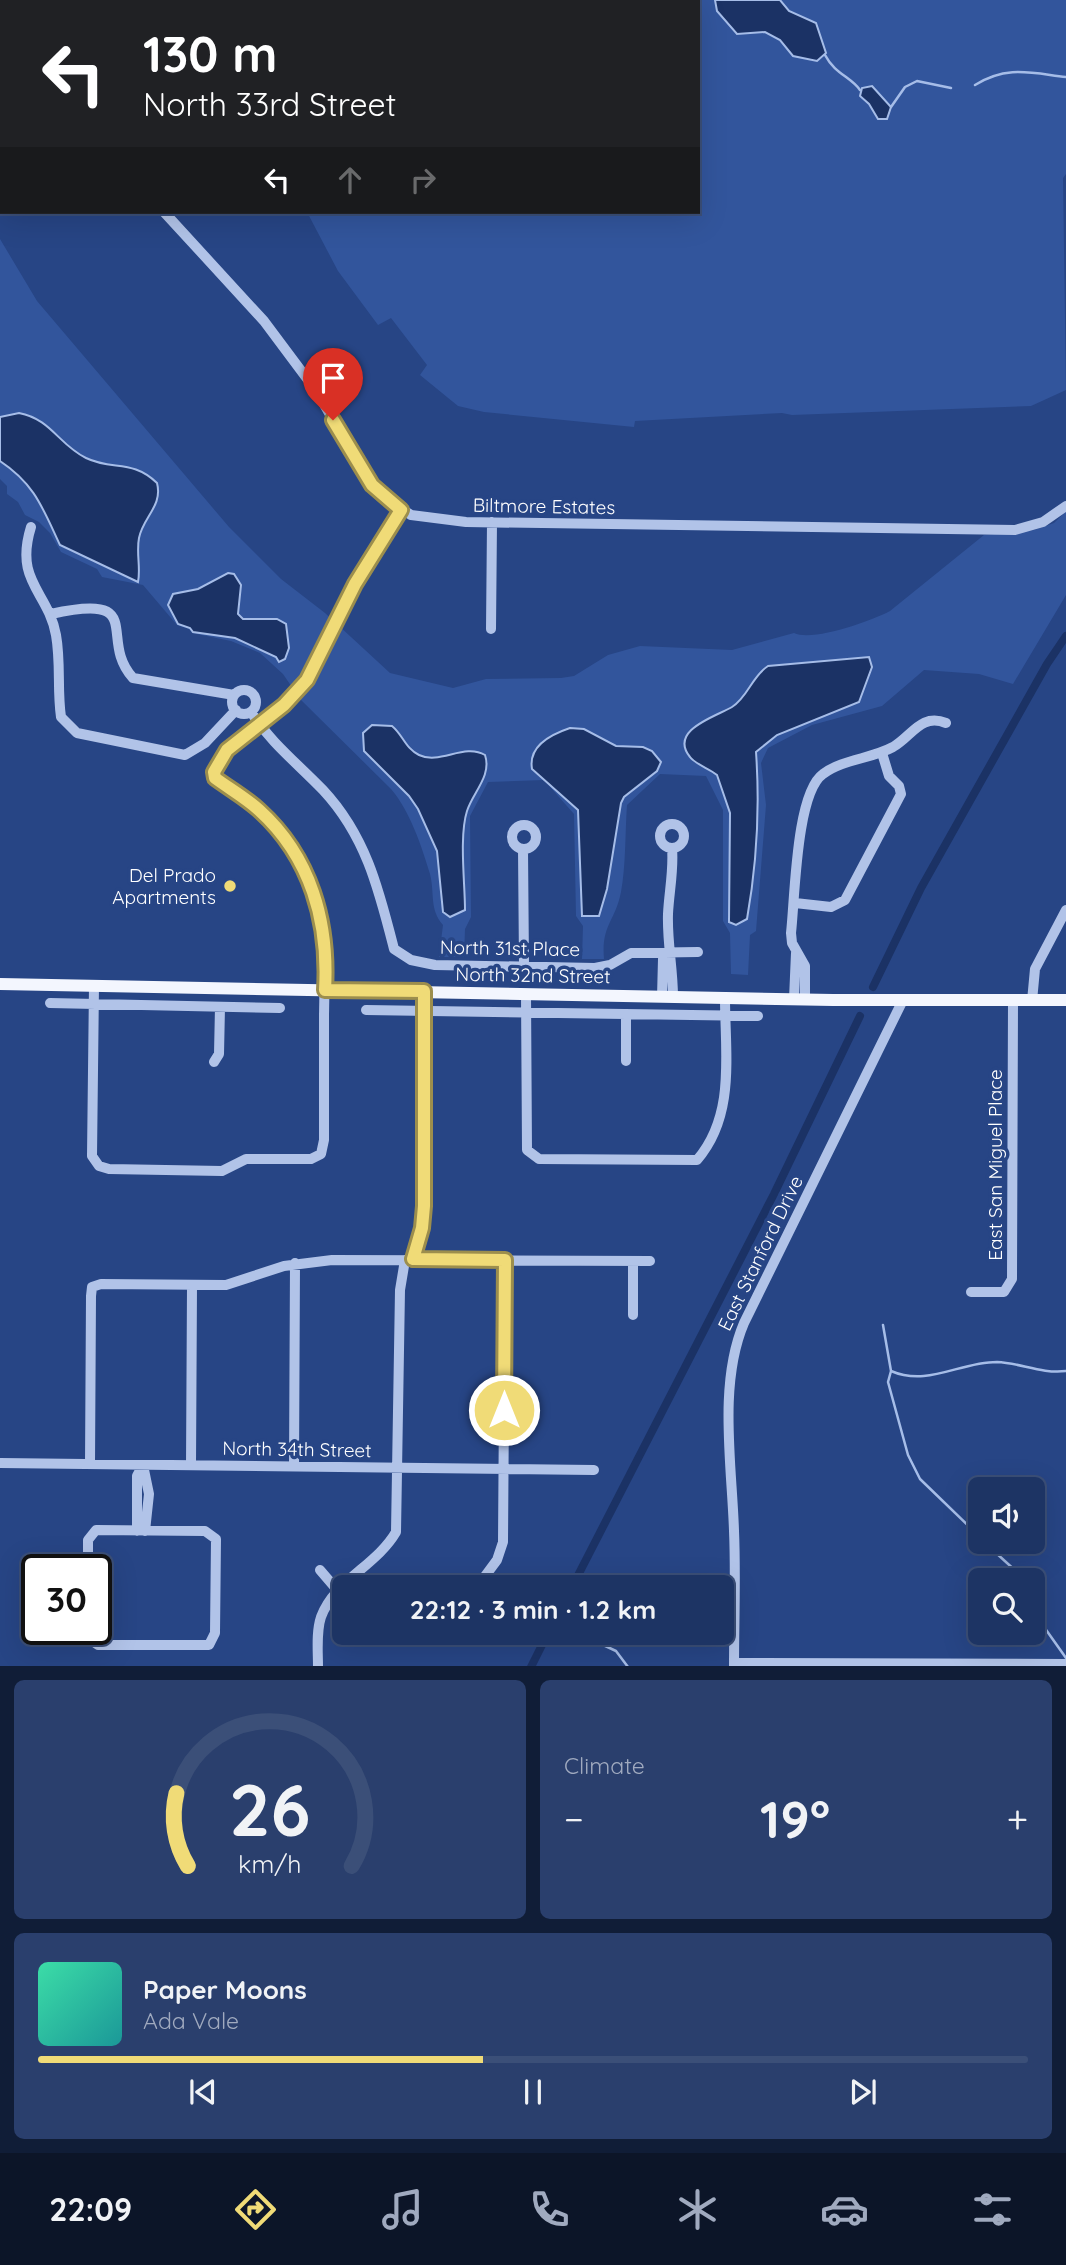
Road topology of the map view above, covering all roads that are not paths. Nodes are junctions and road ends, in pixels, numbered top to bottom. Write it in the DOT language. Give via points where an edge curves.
graph roads {
  1 [pos="166,214"];
  2 [pos="1066,506"];
  3 [pos="401,510"];
  4 [pos="492,522"];
  5 [pos="30,527"];
  6 [pos="51,614"];
  7 [pos="491,629"];
  8 [pos="234,695"];
  9 [pos="236,710"];
  10 [pos="251,712"];
  11 [pos="946,723"];
  12 [pos="259,724"];
  13 [pos="881,753"];
  14 [pos="672,848"];
  15 [pos="523,849"];
  16 [pos="794,903"];
  17 [pos="1066,910"];
  18 [pos="669,951"];
  19 [pos="698,952"];
  20 [pos="524,966"];
  21 [pos="0,984"];
  22 [pos="94,985"];
  23 [pos="325,990"];
  24 [pos="424,991"];
  25 [pos="526,993"];
  26 [pos="668,997"];
  27 [pos="726,998"];
  28 [pos="799,999"];
  29 [pos="903,1000"];
  30 [pos="1066,1000"];
  31 [pos="1013,1002"];
  32 [pos="1032,1002"];
  33 [pos="50,1003"];
  34 [pos="93,1004"];
  35 [pos="220,1007"];
  36 [pos="280,1008"];
  37 [pos="366,1010"];
  38 [pos="424,1011"];
  39 [pos="527,1013"];
  40 [pos="626,1014"];
  41 [pos="726,1016"];
  42 [pos="758,1016"];
  43 [pos="626,1061"];
  44 [pos="214,1062"];
  45 [pos="409,1260"];
  46 [pos="505,1260"];
  47 [pos="650,1261"];
  48 [pos="633,1262"];
  49 [pos="295,1263"];
  50 [pos="192,1286"];
  51 [pos="971,1292"];
  52 [pos="633,1315"];
  53 [pos="0,1463"];
  54 [pos="90,1464"];
  55 [pos="142,1465"];
  56 [pos="191,1465"];
  57 [pos="294,1466"];
  58 [pos="398,1468"];
  59 [pos="504,1470"];
  60 [pos="594,1470"];
  61 [pos="136,1494"];
  62 [pos="149,1494"];
  63 [pos="141,1531"];
  64 [pos="89,1554"];
  65 [pos="320,1570"];
  66 [pos="361,1575"];
  67 [pos="486,1575"];
  68 [pos="332,1584"];
  69 [pos="332,1598"];
  70 [pos="112,1644"];
  71 [pos="1066,1664"];
  72 [pos="734,1665"];
  73 [pos="1031,1665"];
  74 [pos="318,1666"];
  1 -- 3 [label="street, Biltmore Estates" via="264,321 317,392 372,485"];
  2 -- 4 [label="street, Biltmore Estates" via="1042,523 1015,530"];
  3 -- 4 [label="street, Biltmore Estates" via="439,521"];
  3 -- 12 [label="street" via="355,584 305,683"];
  4 -- 7 [label="street"];
  5 -- 6 [label="street" via="28,574"];
  6 -- 8 [label="street, North 31st Place" via="92,607 108,612 116,625 125,670 133,678"];
  6 -- 9 [label="street" via="59,660 61,717 77,733 185,755 205,743"];
  8 -- 9 [label="street"];
  8 -- 10 [label="street, North 31st Place" via="242,690 251,693 255,703"];
  9 -- 10 [label="street"];
  10 -- 12 [label="street, North 31st Place"];
  11 -- 13 [label="street" via="924,721"];
  12 -- 20 [label="street, North 31st Place" via="273,744 330,798 366,849 394,949 411,960 435,965"];
  12 -- 23 [label="street" via="227,750 215,778 259,810 288,839 297,856 320,908 326,939"];
  13 -- 16 [label="street" via="831,768 810,787 803,812"];
  13 -- 16 [label="street" via="901,794 845,900 831,907"];
  14 -- 18 [label="street"];
  15 -- 20 [label="street"];
  16 -- 28 [label="street" via="791,933"];
  17 -- 32 [label="street" via="1035,969"];
  18 -- 19 [label="street, North 31st Place"];
  18 -- 20 [label="street, North 31st Place" via="631,953 595,968"];
  18 -- 26 [label="street" via="663,959 668,969"];
  21 -- 22 [label="main road, North 32nd Street"];
  22 -- 23 [label="main road, North 32nd Street"];
  22 -- 34 [label="street"];
  23 -- 24 [label="main road, North 32nd Street"];
  23 -- 34 [label="street" via="321,1154 311,1159 246,1159 222,1171 99,1166 92,1156"];
  24 -- 25 [label="main road, North 32nd Street"];
  24 -- 38 [label="street"];
  25 -- 26 [label="main road, North 32nd Street"];
  25 -- 39 [label="street"];
  26 -- 27 [label="main road, North 32nd Street"];
  27 -- 28 [label="main road, North 32nd Street"];
  27 -- 41 [label="street"];
  28 -- 29 [label="main road, North 32nd Street"];
  29 -- 31 [label="main road, North 32nd Street"];
  29 -- 72 [label="street, East Stanford Drive" via="734,1351 730,1378"];
  30 -- 32 [label="main road, North 32nd Street"];
  31 -- 32 [label="main road, North 32nd Street"];
  31 -- 51 [label="street, East San Miguel Place" via="1012,1279 1004,1292"];
  33 -- 34 [label="street"];
  34 -- 35 [label="street"];
  35 -- 36 [label="street"];
  35 -- 44 [label="street" via="219,1054"];
  37 -- 38 [label="street, North 32nd Street"];
  38 -- 39 [label="street, North 32nd Street"];
  38 -- 45 [label="street" via="424,1206 422,1228"];
  39 -- 40 [label="street, North 32nd Street"];
  39 -- 41 [label="street" via="527,1150 532,1156 697,1160 724,1108"];
  40 -- 41 [label="street, North 32nd Street"];
  40 -- 43 [label="street"];
  41 -- 42 [label="street, North 32nd Street"];
  45 -- 46 [label="street"];
  45 -- 49 [label="street"];
  45 -- 58 [label="street" via="400,1290"];
  46 -- 48 [label="street"];
  46 -- 59 [label="street"];
  47 -- 48 [label="street"];
  48 -- 52 [label="street"];
  49 -- 50 [label="street" via="226,1285"];
  49 -- 57 [label="street"];
  50 -- 54 [label="street" via="92,1287"];
  50 -- 56 [label="street"];
  53 -- 54 [label="street, North 34th Street"];
  54 -- 55 [label="street, North 34th Street"];
  55 -- 56 [label="street, North 34th Street"];
  55 -- 61 [label="street"];
  55 -- 62 [label="street"];
  56 -- 57 [label="street, North 34th Street"];
  57 -- 58 [label="street, North 34th Street"];
  58 -- 59 [label="street, North 34th Street"];
  58 -- 66 [label="street" via="397,1532"];
  59 -- 60 [label="street, North 34th Street"];
  59 -- 67 [label="street" via="503,1542"];
  61 -- 62 [label="street"];
  61 -- 63 [label="street"];
  62 -- 63 [label="street"];
  63 -- 64 [label="street" via="91,1533"];
  63 -- 70 [label="street" via="205,1531 214,1535 215,1633 212,1643 204,1647"];
  65 -- 68 [label="street"];
  69 -- 74 [label="street" via="320,1620"];
  71 -- 73 [label="street"];
  72 -- 73 [label="street"];
}
